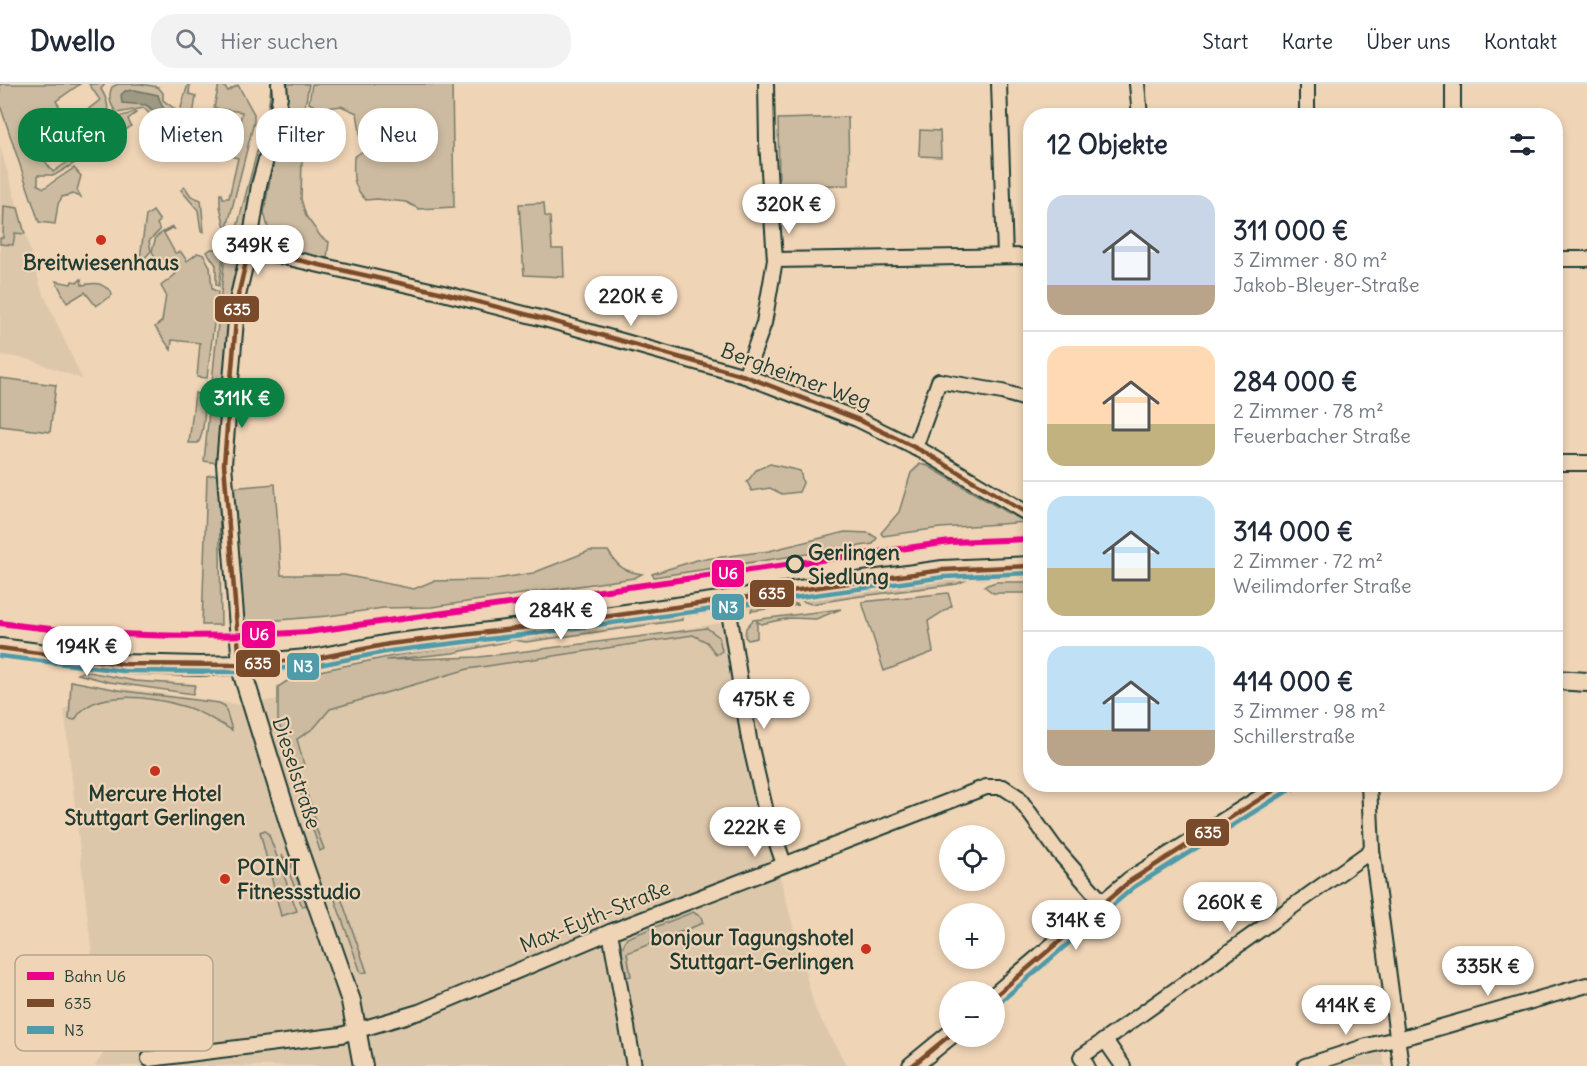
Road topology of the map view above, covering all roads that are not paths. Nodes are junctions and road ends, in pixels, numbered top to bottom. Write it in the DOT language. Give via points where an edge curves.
graph roads {
  1 [pos="279,84"];
  2 [pos="766,84"];
  3 [pos="999,84"];
  4 [pos="1137,84"];
  5 [pos="1307,84"];
  6 [pos="1453,84"];
  7 [pos="1139,108"];
  8 [pos="1307,108"];
  9 [pos="1453,108"];
  10 [pos="249,249"];
  11 [pos="1005,256"];
  12 [pos="1023,256"];
  13 [pos="1563,259"];
  14 [pos="1587,259"];
  15 [pos="775,260"];
  16 [pos="745,376"];
  17 [pos="1023,398"];
  18 [pos="915,448"];
  19 [pos="1563,463"];
  20 [pos="1587,463"];
  21 [pos="1023,511"];
  22 [pos="1023,566"];
  23 [pos="727,599"];
  24 [pos="0,648"];
  25 [pos="240,665"];
  26 [pos="1563,680"];
  27 [pos="1587,682"];
  28 [pos="1272,792"];
  29 [pos="1369,792"];
  30 [pos="1372,850"];
  31 [pos="784,864"];
  32 [pos="1103,903"];
  33 [pos="610,932"];
  34 [pos="1587,986"];
  35 [pos="1005,988"];
  36 [pos="357,1031"];
  37 [pos="1397,1039"];
  38 [pos="1105,1040"];
  39 [pos="939,1044"];
  40 [pos="149,1059"];
  41 [pos="363,1066"];
  42 [pos="634,1066"];
  43 [pos="912,1066"];
  44 [pos="1087,1066"];
  45 [pos="1123,1066"];
  46 [pos="1305,1066"];
  47 [pos="1401,1066"];
  1 -- 10 [label="street" via="275,127 259,184"];
  2 -- 15 [label="street"];
  3 -- 11 [label="street"];
  4 -- 7 [label="street"];
  5 -- 8 [label="street"];
  6 -- 9 [label="street"];
  10 -- 16 [label="street, Bergheimer Weg" via="439,292"];
  10 -- 25 [label="street" via="238,296 224,464"];
  11 -- 12 [label="street"];
  11 -- 15 [label="street"];
  13 -- 14 [label="street"];
  15 -- 16 [label="street" via="764,323"];
  16 -- 18 [label="street, Bergheimer Weg" via="853,418"];
  17 -- 18 [label="street" via="939,381"];
  18 -- 21 [label="street, Bergheimer Weg"];
  19 -- 20 [label="street"];
  22 -- 23 [label="main road" via="943,570"];
  23 -- 25 [label="main road" via="389,644 318,658"];
  23 -- 31 [label="street" via="749,739 766,812"];
  24 -- 25 [label="main road" via="123,664"];
  25 -- 36 [label="main road, Dieselstraße" via="291,829 351,1001"];
  26 -- 27 [label="main road"];
  28 -- 32 [label="main road" via="1130,881"];
  29 -- 30 [label="street"];
  30 -- 37 [label="street"];
  30 -- 38 [label="street"];
  31 -- 32 [label="street, Max-Eyth-Straße" via="986,787 1003,787 1018,796 1055,848"];
  31 -- 33 [label="street, Max-Eyth-Straße"];
  32 -- 35 [label="main road"];
  33 -- 36 [label="street, Max-Eyth-Straße" via="419,1012"];
  33 -- 42 [label="street"];
  34 -- 37 [label="street"];
  36 -- 40 [label="street, Max-Eyth-Straße"];
  36 -- 41 [label="main road, Dieselstraße"];
  37 -- 46 [label="street"];
  37 -- 47 [label="street"];
  38 -- 44 [label="street" via="1081,1057"];
  38 -- 45 [label="street"];
  39 -- 43 [label="main road"];
}
